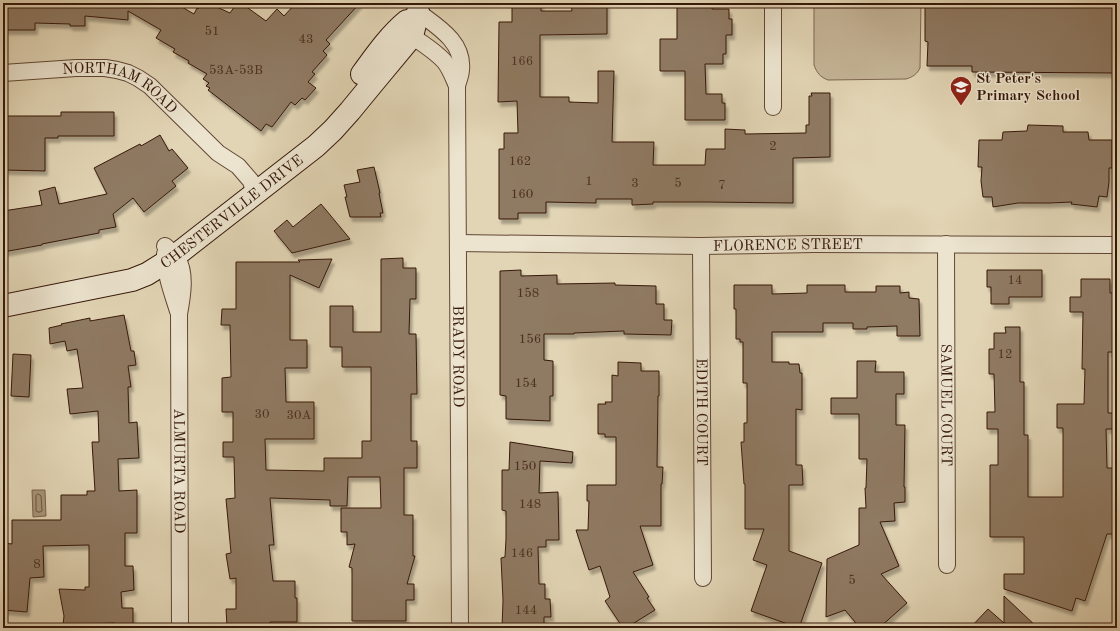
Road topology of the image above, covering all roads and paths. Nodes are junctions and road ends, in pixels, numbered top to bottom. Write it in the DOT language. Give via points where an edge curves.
graph roads {
  1 [pos="773,3"];
  2 [pos="421,7"];
  3 [pos="405,32"];
  4 [pos="3,73"];
  5 [pos="457,86"];
  6 [pos="773,108"];
  7 [pos="249,188"];
  8 [pos="458,243"];
  9 [pos="946,244"];
  10 [pos="701,246"];
  11 [pos="1117,246"];
  12 [pos="168,255"];
  13 [pos="3,294"];
  14 [pos="3,306"];
  15 [pos="946,565"];
  16 [pos="703,578"];
  17 [pos="180,628"];
  18 [pos="460,628"];
  1 -- 6 [label="street"];
  2 -- 3 [label="street, BRADY ROAD"];
  2 -- 5 [label="street, BRADY ROAD" via="456,47 461,62"];
  3 -- 5 [label="street, BRADY ROAD" via="444,61"];
  3 -- 7 [label="street, CHESTERVILLE DRIVE" via="382,48 340,102"];
  4 -- 7 [label="street, NORTHAM ROAD" via="94,67 128,73 150,86 218,153 229,172"];
  5 -- 8 [label="street, BRADY ROAD"];
  7 -- 12 [label="street, CHESTERVILLE DRIVE"];
  8 -- 10 [label="street, FLORENCE STREET"];
  8 -- 18 [label="street, BRADY ROAD"];
  9 -- 10 [label="street, FLORENCE STREET"];
  9 -- 11 [label="street, FLORENCE STREET"];
  9 -- 15 [label="street, SAMUEL COURT"];
  10 -- 16 [label="street, EDITH COURT"];
  12 -- 13 [label="street, CHESTERVILLE DRIVE" via="89,277"];
  12 -- 14 [label="street, CHESTERVILLE DRIVE" via="147,274 132,280"];
  12 -- 17 [label="street, ALMURTA ROAD" via="178,259 182,281"];
}
